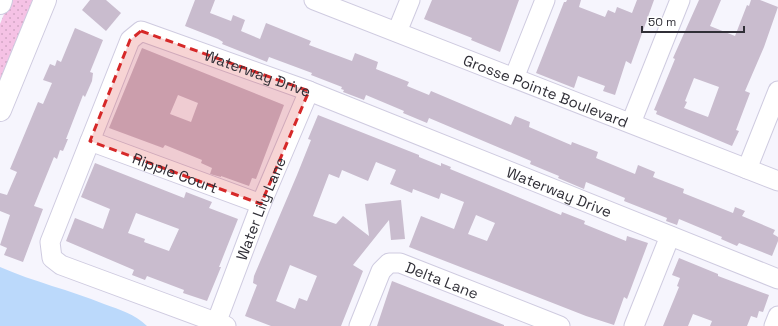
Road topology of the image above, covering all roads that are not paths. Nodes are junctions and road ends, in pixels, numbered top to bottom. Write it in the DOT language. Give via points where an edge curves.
graph roads {
  1 [pos="45,0"];
  2 [pos="314,0"];
  3 [pos="410,0"];
  4 [pos="545,0"];
  5 [pos="680,0"];
  6 [pos="397,32"];
  7 [pos="514,78"];
  8 [pos="309,91"];
  9 [pos="778,92"];
  10 [pos="0,110"];
  11 [pos="631,124"];
  12 [pos="90,141"];
  13 [pos="748,169"];
  14 [pos="778,181"];
  15 [pos="261,204"];
  16 [pos="670,236"];
  17 [pos="778,279"];
  18 [pos="778,316"];
  19 [pos="219,325"];
  20 [pos="359,326"];
  21 [pos="560,326"];
  22 [pos="634,326"];
  23 [pos="774,326"];
  1 -- 10 [label="main road"];
  2 -- 6 [label="street, Grosse Pointe Boulevard"];
  3 -- 6 [label="street"];
  4 -- 7 [label="street"];
  5 -- 11 [label="street"];
  6 -- 7 [label="street, Grosse Pointe Boulevard"];
  7 -- 11 [label="street, Grosse Pointe Boulevard"];
  8 -- 12 [label="street, Waterway Drive" via="141,31 130,40"];
  8 -- 15 [label="street, Water Lily Lane"];
  8 -- 16 [label="street, Waterway Drive"];
  9 -- 13 [label="street"];
  11 -- 13 [label="street, Grosse Pointe Boulevard"];
  12 -- 15 [label="street, Ripple Court"];
  12 -- 19 [label="street, Waterway Drive" via="50,242 52,258 61,265"];
  13 -- 14 [label="street, Grosse Pointe Boulevard"];
  15 -- 19 [label="street, Water Lily Lane"];
  16 -- 17 [label="street, Waterway Drive"];
  16 -- 22 [label="street"];
  18 -- 23 [label="street"];
  20 -- 21 [label="street, Delta Lane" via="381,271 390,264 400,263"];
}
